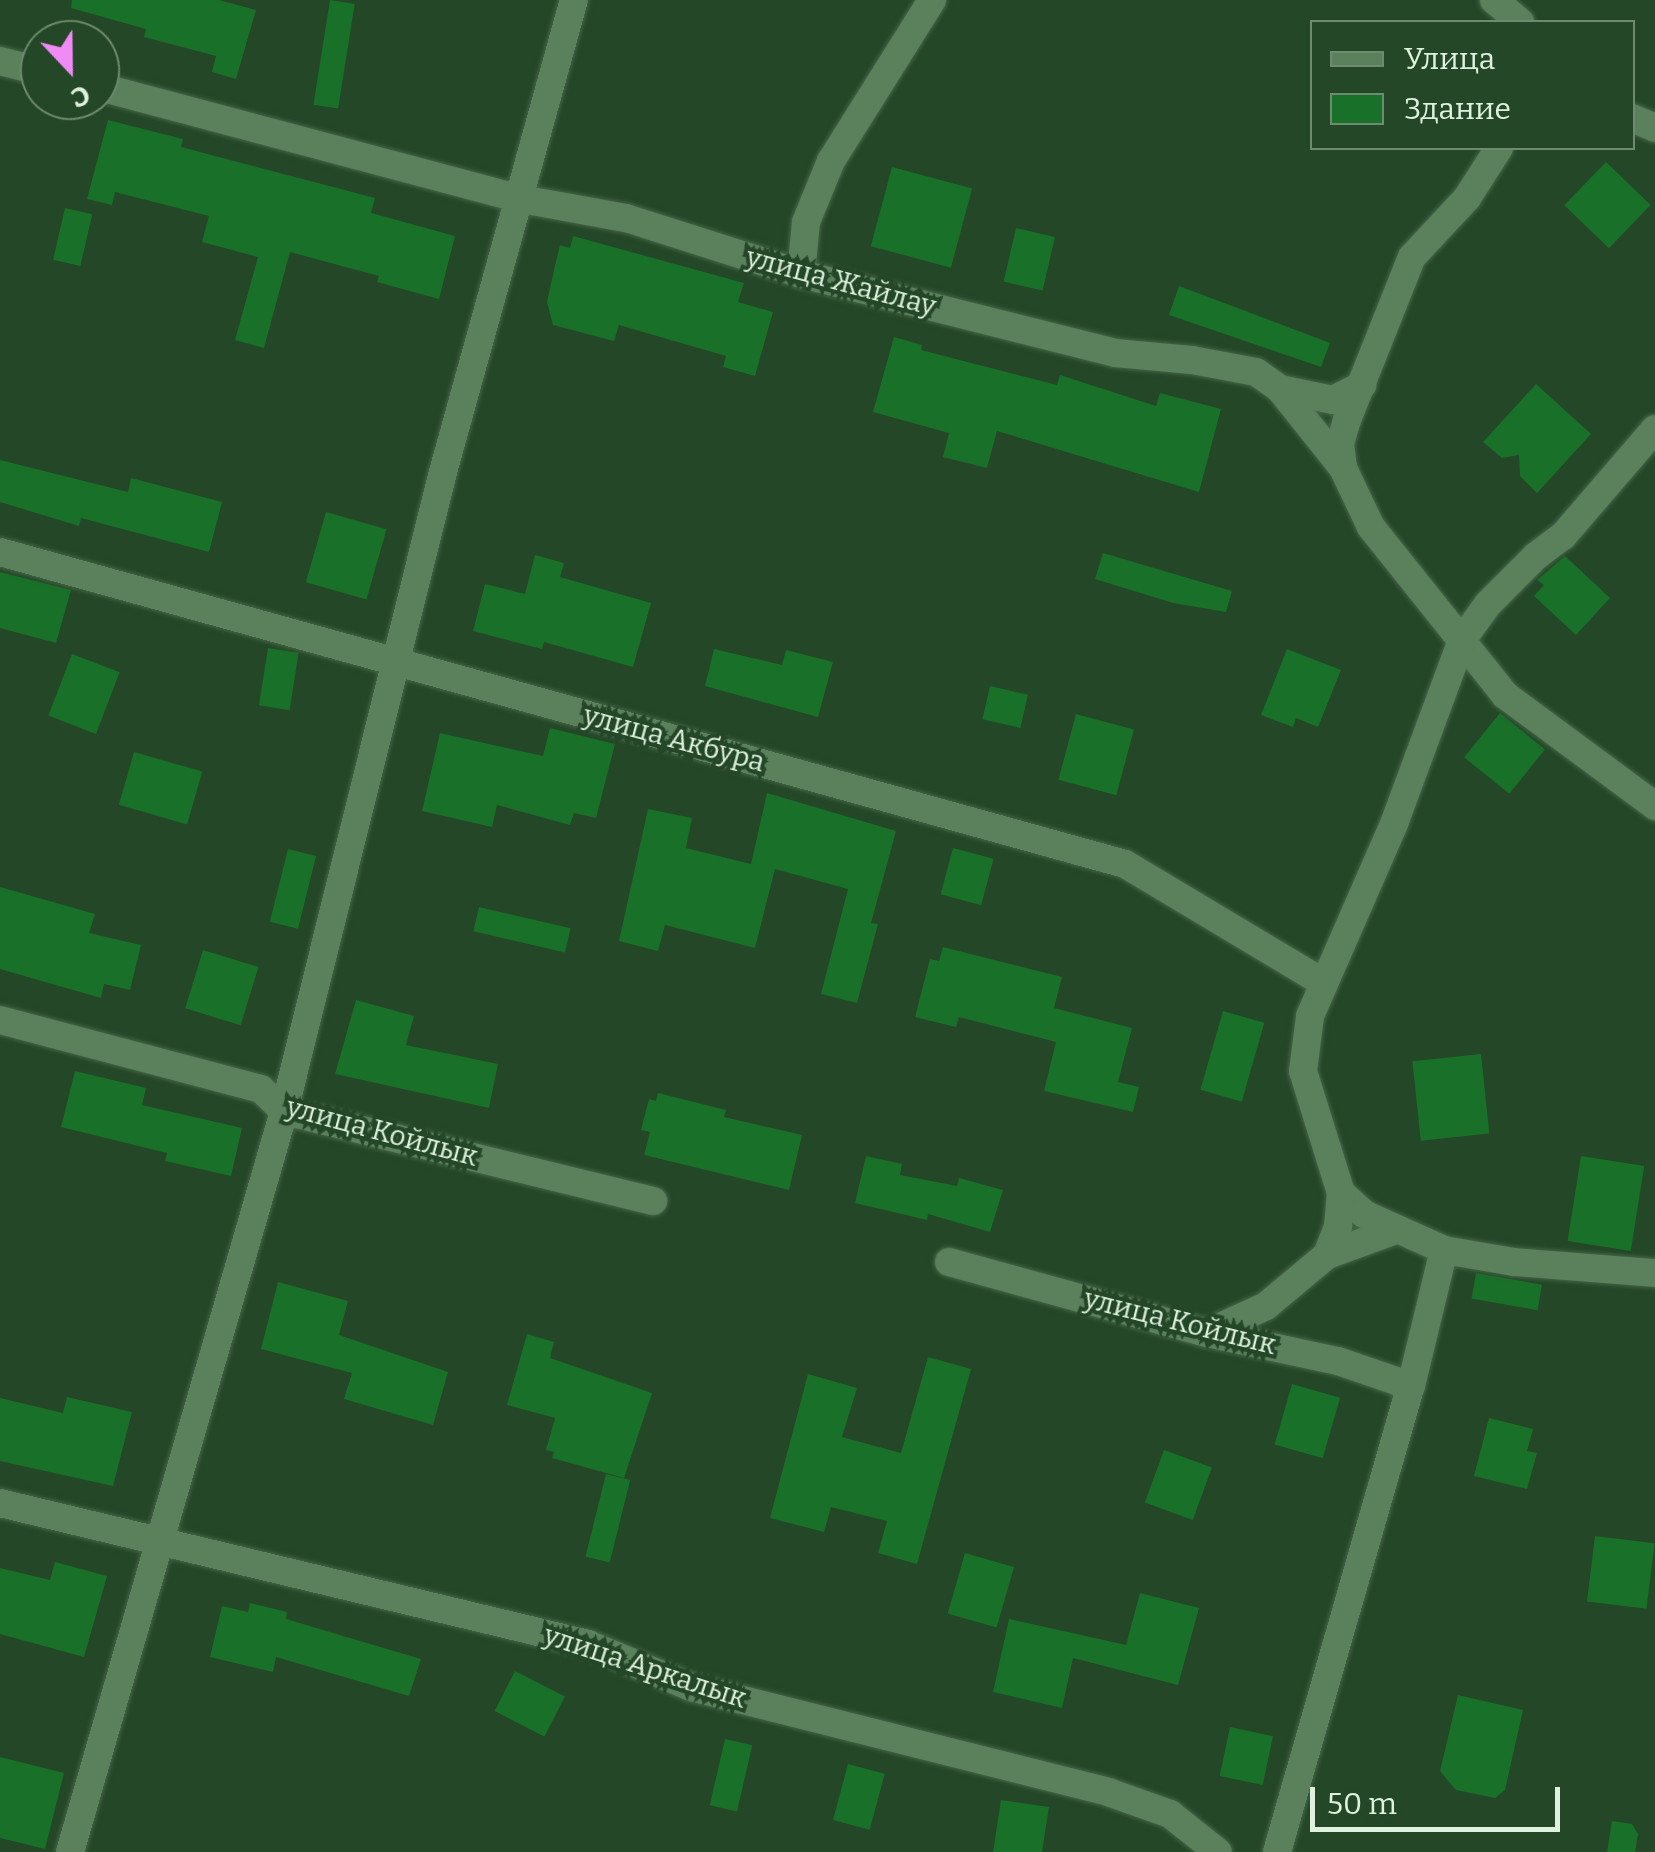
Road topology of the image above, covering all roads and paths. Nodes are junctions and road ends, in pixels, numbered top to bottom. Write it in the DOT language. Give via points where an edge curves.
graph roads {
  1 [pos="574,0"];
  2 [pos="932,0"];
  3 [pos="120,92"];
  4 [pos="1499,150"];
  5 [pos="521,199"];
  6 [pos="801,274"];
  7 [pos="1362,386"];
  8 [pos="1280,389"];
  9 [pos="1655,429"];
  10 [pos="1344,468"];
  11 [pos="0,552"];
  12 [pos="1462,640"];
  13 [pos="394,661"];
  14 [pos="1655,806"];
  15 [pos="1324,984"];
  16 [pos="0,1020"];
  17 [pos="284,1111"];
  18 [pos="1341,1193"];
  19 [pos="653,1201"];
  20 [pos="1396,1230"];
  21 [pos="1444,1250"];
  22 [pos="1327,1255"];
  23 [pos="949,1262"];
  24 [pos="1655,1273"];
  25 [pos="1208,1333"];
  26 [pos="1410,1386"];
  27 [pos="0,1503"];
  28 [pos="161,1544"];
  29 [pos="70,1852"];
  30 [pos="1218,1852"];
  31 [pos="1276,1852"];
  1 -- 5 [label="street"];
  2 -- 6 [label="street" via="830,162 806,222"];
  3 -- 5 [label="street, улица Жайлау"];
  4 -- 7 [label="street" via="1412,257"];
  5 -- 6 [label="street, улица Жайлау" via="626,218"];
  5 -- 13 [label="street"];
  6 -- 8 [label="street, улица Жайлау" via="1116,353 1256,372"];
  7 -- 8 [label="street" via="1333,400"];
  7 -- 10 [label="street" via="1340,444"];
  8 -- 10 [label="street, улица Жайлау"];
  9 -- 12 [label="street" via="1563,536 1488,604"];
  10 -- 12 [label="street, улица Жайлау" via="1371,527"];
  11 -- 13 [label="street, улица Акбура"];
  12 -- 14 [label="street, улица Жайлау" via="1504,696"];
  12 -- 15 [label="street" via="1395,822"];
  13 -- 15 [label="street, улица Акбура" via="1126,864"];
  13 -- 17 [label="street"];
  15 -- 18 [label="street" via="1304,1040 1303,1071"];
  16 -- 17 [label="street, улица Койлык" via="261,1090"];
  17 -- 19 [label="street, улица Койлык"];
  17 -- 28 [label="street"];
  18 -- 20 [label="street"];
  18 -- 22 [label="street"];
  20 -- 21 [label="street"];
  20 -- 22 [label="street"];
  21 -- 24 [label="street"];
  21 -- 26 [label="street"];
  22 -- 25 [label="street" via="1266,1306"];
  23 -- 25 [label="street, улица Койлык"];
  25 -- 26 [label="street, улица Койлык" via="1338,1361"];
  26 -- 31 [label="street"];
  27 -- 28 [label="street, улица Аркалык"];
  28 -- 29 [label="street"];
  28 -- 30 [label="street, улица Аркалык" via="588,1644 692,1686 1108,1792 1170,1814"];
}
